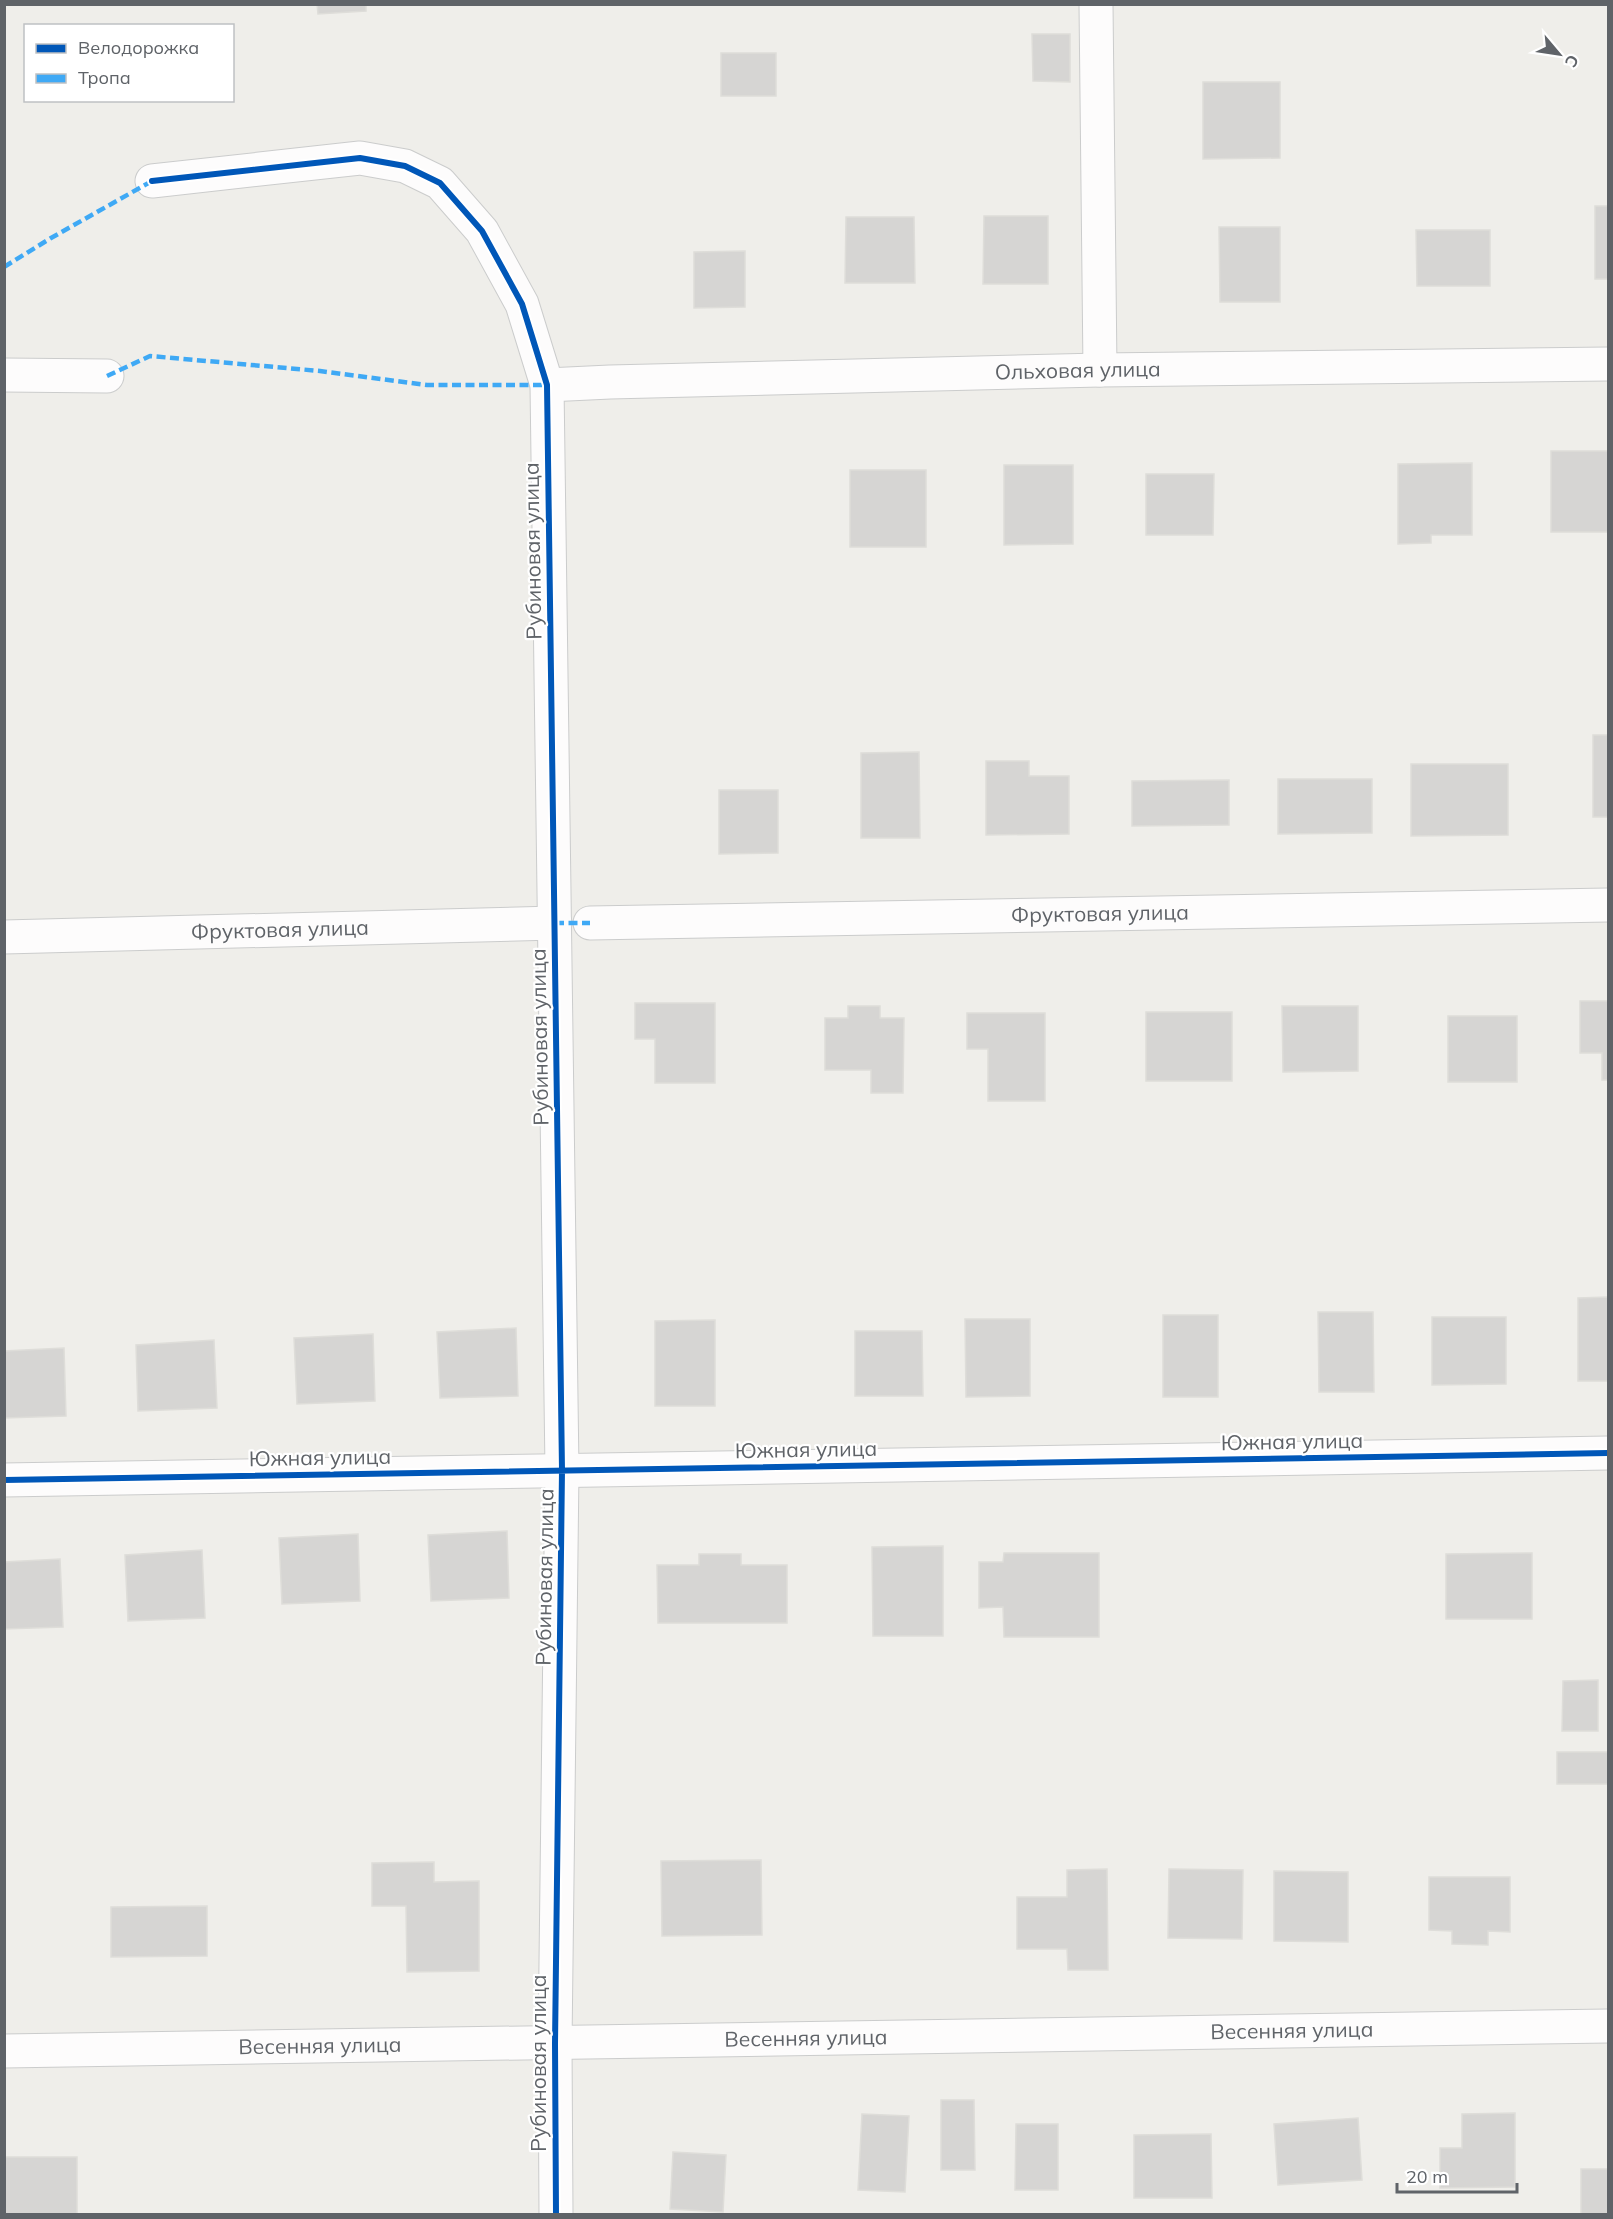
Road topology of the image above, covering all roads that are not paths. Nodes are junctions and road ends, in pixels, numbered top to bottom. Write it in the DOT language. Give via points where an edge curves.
graph roads {
  1 [pos="1096,4"];
  2 [pos="153,181"];
  3 [pos="1608,364"];
  4 [pos="1100,370"];
  5 [pos="4,375"];
  6 [pos="107,376"];
  7 [pos="547,386"];
  8 [pos="1608,905"];
  9 [pos="555,923"];
  10 [pos="590,923"];
  11 [pos="4,937"];
  12 [pos="1608,1453"];
  13 [pos="562,1470"];
  14 [pos="4,1480"];
  15 [pos="1608,2026"];
  16 [pos="555,2044"];
  17 [pos="4,2052"];
  18 [pos="556,2214"];
  1 -- 4 [label="street"];
  2 -- 7 [label="street, Рубиновая улица" via="360,158 405,166 440,183 483,231 522,304"];
  3 -- 4 [label="street, Ольховая улица"];
  4 -- 7 [label="street, Ольховая улица"];
  5 -- 6 [label="street"];
  7 -- 9 [label="street, Рубиновая улица"];
  8 -- 10 [label="street, Фруктовая улица"];
  9 -- 11 [label="street, Фруктовая улица"];
  9 -- 13 [label="street, Рубиновая улица"];
  12 -- 13 [label="street, Южная улица"];
  13 -- 14 [label="street, Южная улица"];
  13 -- 16 [label="street, Рубиновая улица"];
  15 -- 16 [label="street, Весенняя улица"];
  16 -- 17 [label="street, Весенняя улица"];
  16 -- 18 [label="street, Рубиновая улица"];
}
